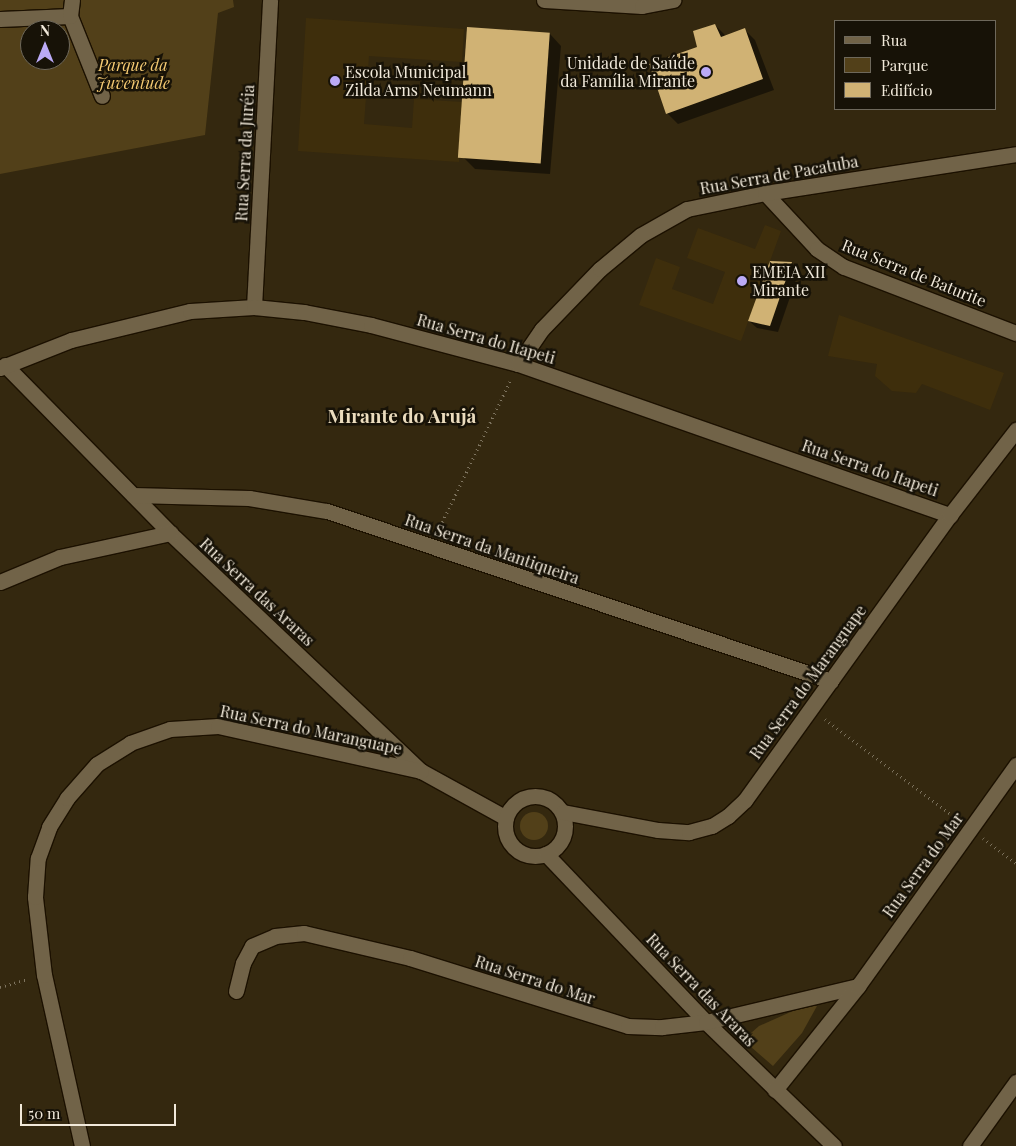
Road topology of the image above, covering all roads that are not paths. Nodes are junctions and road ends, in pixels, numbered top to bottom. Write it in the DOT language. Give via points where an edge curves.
graph roads {
  1 [pos="72,0"];
  2 [pos="270,0"];
  3 [pos="544,0"];
  4 [pos="673,0"];
  5 [pos="70,16"];
  6 [pos="0,19"];
  7 [pos="102,96"];
  8 [pos="1016,154"];
  9 [pos="765,193"];
  10 [pos="254,307"];
  11 [pos="1016,332"];
  12 [pos="518,364"];
  13 [pos="3,366"];
  14 [pos="1016,430"];
  15 [pos="133,495"];
  16 [pos="950,515"];
  17 [pos="170,533"];
  18 [pos="0,582"];
  19 [pos="831,681"];
  20 [pos="1016,765"];
  21 [pos="421,771"];
  22 [pos="563,812"];
  23 [pos="506,818"];
  24 [pos="546,854"];
  25 [pos="858,986"];
  26 [pos="236,991"];
  27 [pos="706,1022"];
  28 [pos="1016,1082"];
  29 [pos="775,1090"];
  30 [pos="82,1146"];
  31 [pos="834,1146"];
  32 [pos="970,1146"];
  1 -- 5 [label="street"];
  2 -- 10 [label="street, Rua Serra da Juréia"];
  3 -- 4 [label="street" via="642,6"];
  5 -- 6 [label="street"];
  5 -- 7 [label="street"];
  8 -- 9 [label="street, Rua Serra de Pacatuba"];
  9 -- 11 [label="street, Rua Serra de Baturite" via="817,249 844,267"];
  9 -- 12 [label="street, Rua Serra de Pacatuba" via="687,210 641,235 600,269 542,329"];
  10 -- 12 [label="street, Rua Serra do Itapeti" via="304,312 371,325"];
  10 -- 13 [label="street, Rua Serra do Itapeti" via="190,311 71,340"];
  12 -- 16 [label="street, Rua Serra do Itapeti"];
  13 -- 15 [label="street, Rua Serra das Araras"];
  14 -- 16 [label="street, Rua Serra do Maranguape"];
  15 -- 17 [label="street, Rua Serra das Araras"];
  15 -- 19 [label="street, Rua Serra da Mantiqueira" via="249,498 327,511"];
  16 -- 19 [label="street, Rua Serra do Maranguape"];
  17 -- 18 [label="street" via="60,557"];
  17 -- 21 [label="street, Rua Serra das Araras"];
  19 -- 22 [label="street, Rua Serra do Maranguape" via="745,800 712,826 689,832 658,830"];
  20 -- 25 [label="street, Rua Serra do Mar"];
  21 -- 23 [label="street, Rua Serra das Araras"];
  21 -- 30 [label="street, Rua Serra do Maranguape" via="218,726 170,729 130,742 97,764 67,798 49,827 38,858 34,897 44,975"];
  22 -- 23 [label="street" via="551,799 532,796 515,802"];
  22 -- 24 [label="street" via="566,832 562,842"];
  23 -- 24 [label="street" via="507,837 512,845 528,855"];
  24 -- 27 [label="street, Rua Serra das Araras"];
  25 -- 27 [label="street, Rua Serra do Mar"];
  25 -- 29 [label="street, Rua Serra do Mar"];
  26 -- 27 [label="street, Rua Serra do Mar" via="242,963 252,946 276,936 304,933 410,958 628,1026 662,1027"];
  27 -- 29 [label="street, Rua Serra das Araras"];
  28 -- 32 [label="street"];
  29 -- 31 [label="street, Rua Serra das Araras"];
}
